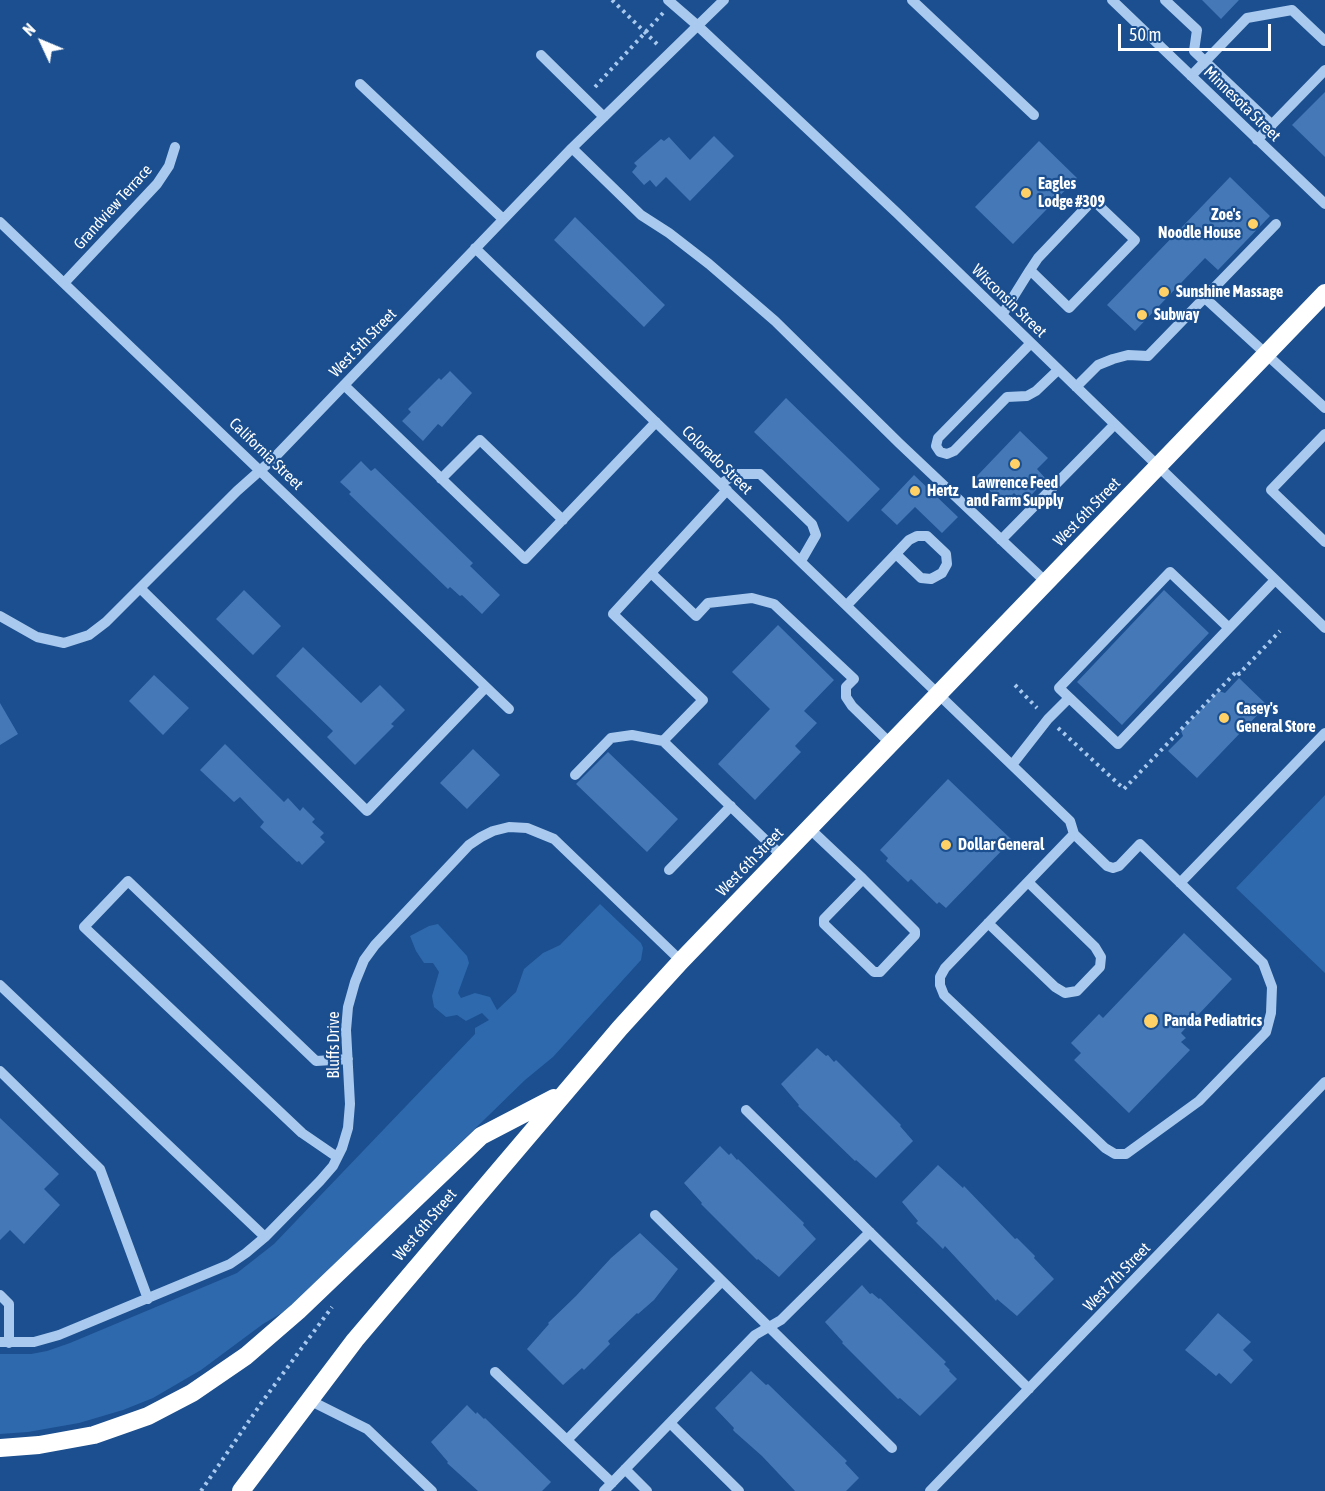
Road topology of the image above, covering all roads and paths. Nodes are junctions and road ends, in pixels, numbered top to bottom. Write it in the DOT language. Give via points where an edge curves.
graph roads {
  1 [pos="612,0"];
  2 [pos="724,0"];
  3 [pos="912,0"];
  4 [pos="1112,0"];
  5 [pos="1165,0"];
  6 [pos="670,2"];
  7 [pos="698,26"];
  8 [pos="644,32"];
  9 [pos="1325,41"];
  10 [pos="670,54"];
  11 [pos="542,55"];
  12 [pos="1205,61"];
  13 [pos="1325,70"];
  14 [pos="1191,76"];
  15 [pos="360,84"];
  16 [pos="585,99"];
  17 [pos="1034,116"];
  18 [pos="604,117"];
  19 [pos="1272,125"];
  20 [pos="1257,140"];
  21 [pos="176,147"];
  22 [pos="572,148"];
  23 [pos="1325,204"];
  24 [pos="503,219"];
  25 [pos="0,222"];
  26 [pos="1276,224"];
  27 [pos="475,248"];
  28 [pos="1030,270"];
  29 [pos="65,282"];
  30 [pos="1325,293"];
  31 [pos="1205,298"];
  32 [pos="1002,315"];
  33 [pos="1031,343"];
  34 [pos="1266,354"];
  35 [pos="1058,369"];
  36 [pos="344,385"];
  37 [pos="1076,387"];
  38 [pos="1325,408"];
  39 [pos="657,422"];
  40 [pos="1114,425"];
  41 [pos="1325,434"];
  42 [pos="1158,467"];
  43 [pos="260,470"];
  44 [pos="441,479"];
  45 [pos="724,487"];
  46 [pos="563,520"];
  47 [pos="1001,540"];
  48 [pos="1325,542"];
  49 [pos="896,554"];
  50 [pos="801,561"];
  51 [pos="651,573"];
  52 [pos="1275,580"];
  53 [pos="1046,582"];
  54 [pos="140,588"];
  55 [pos="847,605"];
  56 [pos="1325,610"];
  57 [pos="0,616"];
  58 [pos="1316,619"];
  59 [pos="1229,628"];
  60 [pos="1325,628"];
  61 [pos="486,687"];
  62 [pos="939,694"];
  63 [pos="1069,698"];
  64 [pos="509,709"];
  65 [pos="1325,733"];
  66 [pos="663,741"];
  67 [pos="891,744"];
  68 [pos="1012,765"];
  69 [pos="576,775"];
  70 [pos="731,806"];
  71 [pos="809,828"];
  72 [pos="1074,834"];
  73 [pos="783,856"];
  74 [pos="669,870"];
  75 [pos="863,879"];
  76 [pos="1028,882"];
  77 [pos="1180,883"];
  78 [pos="988,923"];
  79 [pos="681,961"];
  80 [pos="0,985"];
  81 [pos="348,1059"];
  82 [pos="0,1071"];
  83 [pos="1325,1082"];
  84 [pos="563,1093"];
  85 [pos="746,1110"];
  86 [pos="337,1157"];
  87 [pos="655,1215"];
  88 [pos="870,1232"];
  89 [pos="264,1237"];
  90 [pos="722,1281"];
  91 [pos="0,1295"];
  92 [pos="148,1299"];
  93 [pos="333,1306"];
  94 [pos="769,1327"];
  95 [pos="4,1343"];
  96 [pos="495,1372"];
  97 [pos="1029,1389"];
  98 [pos="309,1400"];
  99 [pos="670,1423"];
  100 [pos="567,1440"];
  101 [pos="0,1448"];
  102 [pos="892,1448"];
  103 [pos="625,1469"];
  104 [pos="608,1487"];
  105 [pos="201,1491"];
  106 [pos="241,1491"];
  107 [pos="432,1491"];
  108 [pos="647,1491"];
  109 [pos="739,1491"];
  110 [pos="930,1491"];
  1 -- 8 [label="path"];
  2 -- 7 [label="street, West 5th Street"];
  3 -- 17 [label="street"];
  4 -- 14 [label="street, Minnesota Street"];
  5 -- 12 [label="street" via="1197,30 1194,51"];
  6 -- 7 [label="street, Wisconsin Street"];
  6 -- 8 [label="path"];
  7 -- 10 [label="street, West 5th Street"];
  7 -- 32 [label="street, Wisconsin Street"];
  8 -- 10 [label="path"];
  8 -- 16 [label="path"];
  9 -- 12 [label="street" via="1292,10 1247,18"];
  10 -- 18 [label="street, West 5th Street"];
  11 -- 16 [label="street"];
  12 -- 14 [label="street"];
  12 -- 19 [label="street"];
  13 -- 19 [label="street"];
  14 -- 20 [label="street, Minnesota Street"];
  15 -- 24 [label="street"];
  16 -- 18 [label="street"];
  18 -- 22 [label="street, West 5th Street"];
  19 -- 20 [label="street"];
  20 -- 23 [label="street, Minnesota Street"];
  21 -- 29 [label="street, Grandview Terrace" via="157,184"];
  22 -- 24 [label="street, West 5th Street"];
  22 -- 47 [label="street" via="641,215 701,258 775,321"];
  24 -- 27 [label="street, West 5th Street"];
  25 -- 29 [label="street, California Street"];
  26 -- 31 [label="street"];
  27 -- 36 [label="street, West 5th Street"];
  27 -- 39 [label="street, Colorado Street"];
  28 -- 28 [label="street" via="1093,200 1135,240 1069,308"];
  28 -- 32 [label="street"];
  29 -- 43 [label="street, California Street"];
  30 -- 34 [label="highway, West 6th Street"];
  31 -- 34 [label="street"];
  31 -- 37 [label="street" via="1148,356 1128,355 1098,365"];
  32 -- 33 [label="street, Wisconsin Street"];
  33 -- 35 [label="street, Wisconsin Street"];
  33 -- 35 [label="street" via="938,438 936,446 940,452 954,451 1006,397 1027,396"];
  34 -- 38 [label="street"];
  34 -- 42 [label="highway, West 6th Street"];
  35 -- 37 [label="street, Wisconsin Street"];
  36 -- 43 [label="street, West 5th Street"];
  36 -- 44 [label="street"];
  37 -- 40 [label="street, Wisconsin Street"];
  39 -- 45 [label="street, Colorado Street"];
  39 -- 46 [label="street"];
  40 -- 42 [label="street, Wisconsin Street"];
  40 -- 47 [label="street"];
  41 -- 48 [label="street" via="1271,490"];
  42 -- 52 [label="street, Wisconsin Street"];
  42 -- 53 [label="highway, West 6th Street"];
  43 -- 54 [label="street, West 5th Street"];
  43 -- 61 [label="street, California Street"];
  44 -- 46 [label="street" via="480,440"];
  44 -- 46 [label="street" via="525,559"];
  45 -- 50 [label="street, Colorado Street"];
  45 -- 50 [label="street" via="735,474 760,474 815,529 816,535"];
  45 -- 51 [label="street"];
  47 -- 53 [label="street"];
  49 -- 49 [label="street" via="909,540 927,536 946,554 947,564 942,573 931,579 921,578"];
  49 -- 55 [label="street"];
  50 -- 55 [label="street, Colorado Street"];
  51 -- 66 [label="street" via="613,614 703,700"];
  51 -- 67 [label="street" via="696,616 708,603 752,598 774,604 854,679 846,687 846,697"];
  52 -- 58 [label="street, Wisconsin Street"];
  52 -- 59 [label="street"];
  53 -- 62 [label="highway, West 6th Street"];
  54 -- 57 [label="street, West 5th Street" via="89,635 64,643 37,637"];
  54 -- 61 [label="street" via="367,811"];
  55 -- 62 [label="street, Colorado Street"];
  56 -- 58 [label="street"];
  58 -- 60 [label="street, Wisconsin Street"];
  59 -- 63 [label="street" via="1118,744"];
  59 -- 63 [label="street" via="1170,572 1059,688"];
  61 -- 64 [label="street, California Street"];
  62 -- 67 [label="highway, West 6th Street"];
  62 -- 68 [label="street, Colorado Street"];
  63 -- 68 [label="street"];
  65 -- 77 [label="street"];
  66 -- 69 [label="street" via="632,735 611,738"];
  66 -- 70 [label="street"];
  67 -- 71 [label="highway, West 6th Street"];
  68 -- 72 [label="street, Colorado Street" via="1070,821"];
  70 -- 73 [label="street"];
  70 -- 74 [label="street"];
  71 -- 73 [label="highway, West 6th Street"];
  71 -- 75 [label="street"];
  72 -- 76 [label="street"];
  72 -- 77 [label="street, Colorado Street" via="1113,868 1140,844"];
  73 -- 79 [label="highway, West 6th Street"];
  75 -- 75 [label="street" via="915,931 880,972 874,972 824,924 824,919"];
  76 -- 78 [label="street"];
  76 -- 78 [label="street" via="1101,957 1100,967 1077,991 1065,993 1055,987"];
  77 -- 78 [label="street" via="1263,963 1272,987 1271,1013 1266,1032 1199,1101 1126,1154 1115,1154 1105,1148 944,995 940,976"];
  79 -- 81 [label="street, Bluffs Drive" via="554,839 526,828 493,831 469,845 364,960 348,1007"];
  79 -- 84 [label="highway, West 6th Street"];
  80 -- 89 [label="street"];
  81 -- 86 [label="street, Bluffs Drive" via="348,1128"];
  81 -- 86 [label="street" via="316,1061 128,881 84,927 302,1134"];
  82 -- 92 [label="street" via="100,1169"];
  83 -- 97 [label="street, West 7th Street"];
  84 -- 98 [label="highway, West 6th Street" via="406,1278"];
  84 -- 101 [label="highway" via="481,1136 298,1311 246,1356 192,1393 148,1416 94,1435"];
  85 -- 88 [label="street"];
  86 -- 89 [label="street, Bluffs Drive" via="333,1166"];
  87 -- 90 [label="street"];
  88 -- 94 [label="street" via="781,1320"];
  88 -- 97 [label="street"];
  89 -- 92 [label="street, Bluffs Drive" via="230,1264"];
  90 -- 94 [label="street"];
  90 -- 100 [label="street"];
  91 -- 95 [label="street" via="9,1304"];
  92 -- 95 [label="street, Bluffs Drive" via="59,1335"];
  93 -- 105 [label="path"];
  94 -- 99 [label="street" via="755,1335"];
  94 -- 102 [label="street"];
  96 -- 100 [label="street"];
  97 -- 110 [label="street, West 7th Street"];
  98 -- 106 [label="highway, West 6th Street"];
  98 -- 107 [label="street" via="367,1429"];
  99 -- 103 [label="street"];
  99 -- 109 [label="street"];
  100 -- 104 [label="street"];
  103 -- 104 [label="street"];
  103 -- 108 [label="street"];
}
